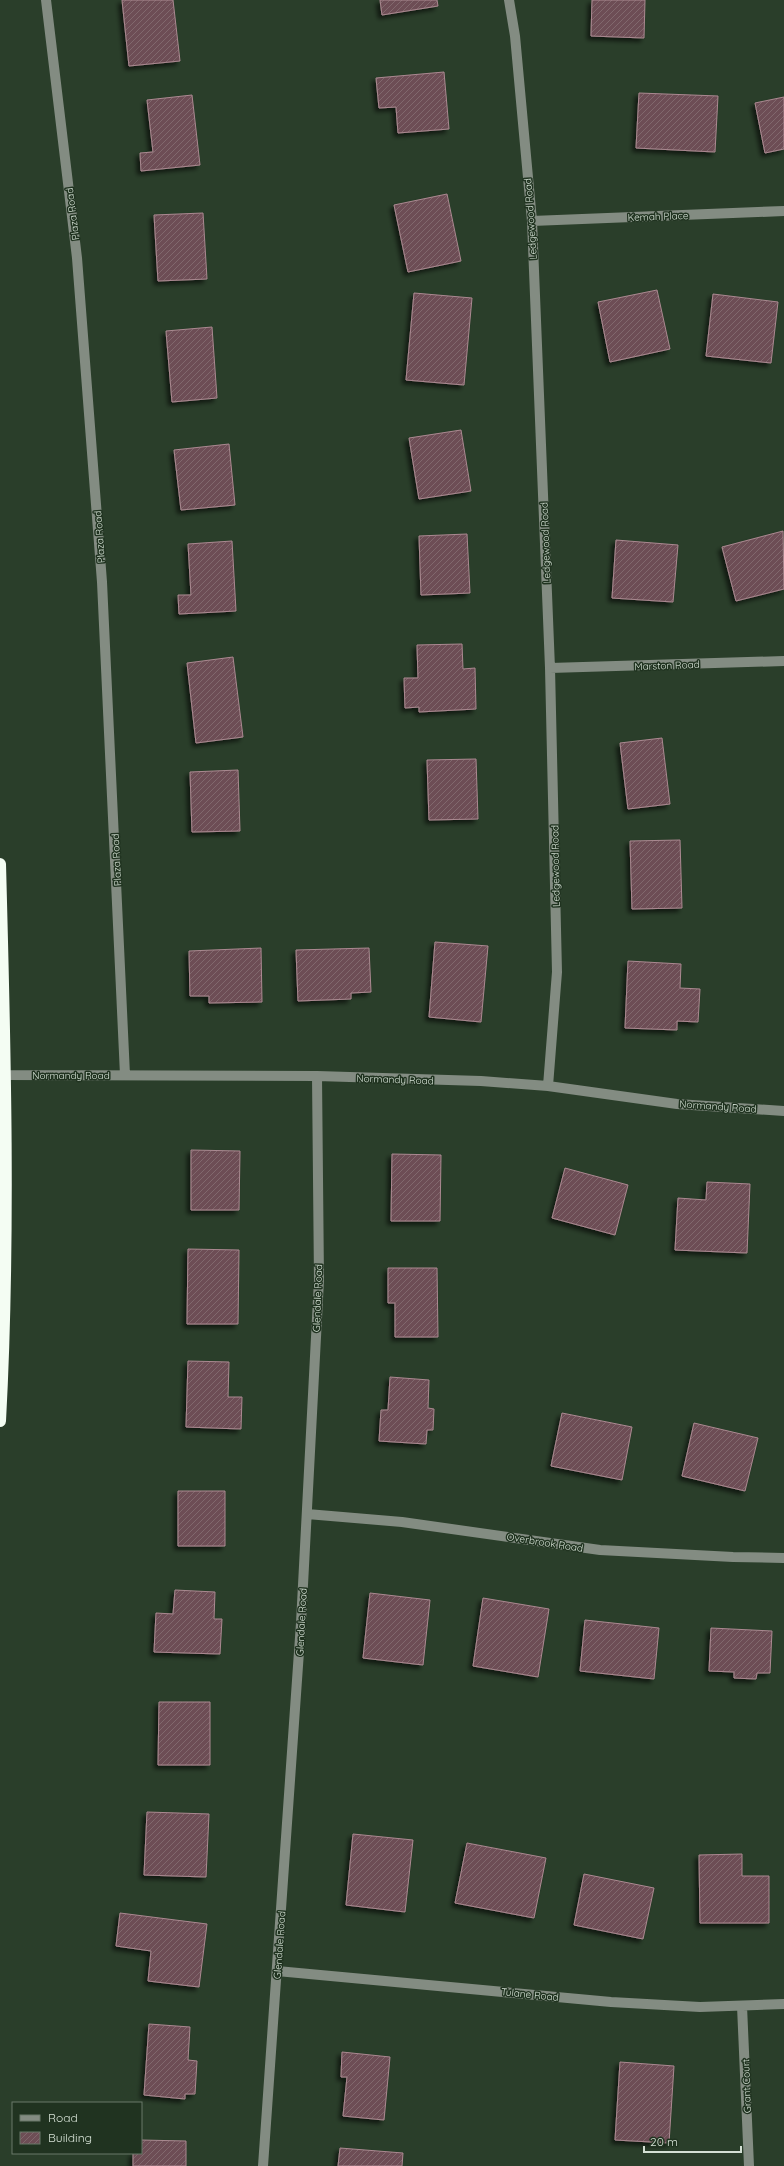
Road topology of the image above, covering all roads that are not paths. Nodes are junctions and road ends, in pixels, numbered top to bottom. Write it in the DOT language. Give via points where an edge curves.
graph roads {
  1 [pos="46,0"];
  2 [pos="509,0"];
  3 [pos="784,211"];
  4 [pos="532,221"];
  5 [pos="784,661"];
  6 [pos="550,668"];
  7 [pos="0,864"];
  8 [pos="2,1075"];
  9 [pos="125,1075"];
  10 [pos="317,1076"];
  11 [pos="548,1086"];
  12 [pos="784,1111"];
  13 [pos="1,1340"];
  14 [pos="0,1421"];
  15 [pos="307,1514"];
  16 [pos="784,1558"];
  17 [pos="277,1971"];
  18 [pos="784,2004"];
  19 [pos="742,2006"];
  20 [pos="263,2166"];
  21 [pos="749,2166"];
  1 -- 9 [label="street, Plaza Road" via="77,258 102,582"];
  2 -- 4 [label="street, Ledgewood Road" via="515,36"];
  3 -- 4 [label="street, Kemah Place"];
  4 -- 6 [label="street, Ledgewood Road"];
  5 -- 6 [label="street, Marston Road"];
  6 -- 11 [label="street, Ledgewood Road" via="557,972"];
  7 -- 8 [label="highway"];
  8 -- 9 [label="street, Normandy Road"];
  8 -- 13 [label="highway"];
  9 -- 10 [label="street, Normandy Road"];
  10 -- 11 [label="street, Normandy Road" via="481,1081"];
  10 -- 15 [label="street, Glendale Road" via="319,1280"];
  11 -- 12 [label="street, Normandy Road" via="677,1104"];
  13 -- 14 [label="highway"];
  15 -- 16 [label="street, Overbrook Road" via="410,1523 600,1550"];
  15 -- 17 [label="street, Glendale Road"];
  17 -- 19 [label="street, Tulane Road" via="611,2002 700,2007"];
  17 -- 20 [label="street, Glendale Road"];
  18 -- 19 [label="street, Tulane Road"];
  19 -- 21 [label="street, Grant Court"];
}
